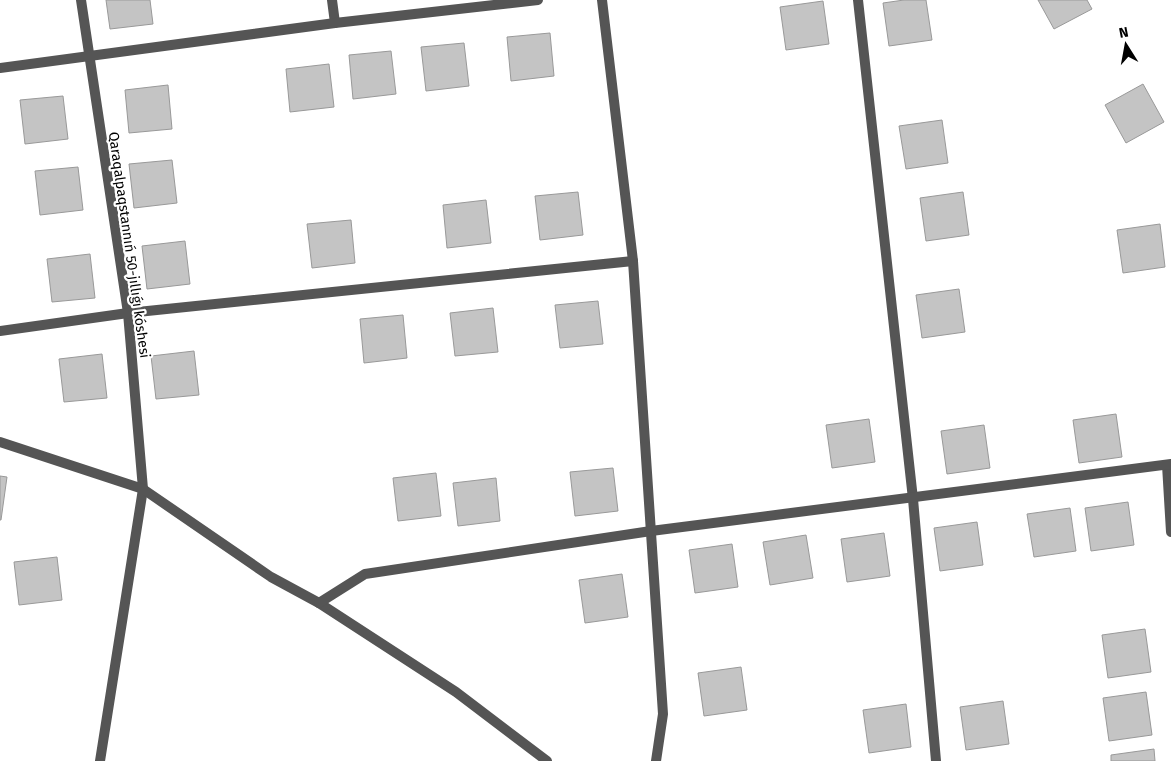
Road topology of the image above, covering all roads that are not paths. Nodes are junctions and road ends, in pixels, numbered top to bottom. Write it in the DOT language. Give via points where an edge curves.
graph roads {
  1 [pos="81,0"];
  2 [pos="332,0"];
  3 [pos="538,0"];
  4 [pos="602,0"];
  5 [pos="858,0"];
  6 [pos="335,23"];
  7 [pos="88,57"];
  8 [pos="0,68"];
  9 [pos="633,261"];
  10 [pos="128,313"];
  11 [pos="0,331"];
  12 [pos="0,442"];
  13 [pos="1169,464"];
  14 [pos="143,489"];
  15 [pos="913,499"];
  16 [pos="651,531"];
  17 [pos="1171,532"];
  18 [pos="319,603"];
  19 [pos="100,761"];
  20 [pos="547,761"];
  21 [pos="656,761"];
  22 [pos="936,761"];
  1 -- 7 [label="street, Qaraqalpaqstannıń 50-jıllıǵı kóshesi"];
  2 -- 6 [label="street"];
  3 -- 6 [label="street"];
  4 -- 9 [label="street"];
  5 -- 15 [label="street"];
  6 -- 7 [label="street"];
  7 -- 8 [label="street"];
  7 -- 10 [label="street, Qaraqalpaqstannıń 50-jıllıǵı kóshesi"];
  9 -- 10 [label="street"];
  9 -- 16 [label="street"];
  10 -- 11 [label="street"];
  10 -- 14 [label="street, Qaraqalpaqstannıń 50-jıllıǵı kóshesi"];
  12 -- 14 [label="street"];
  13 -- 15 [label="street"];
  13 -- 17 [label="street"];
  14 -- 18 [label="street" via="271,577"];
  14 -- 19 [label="street, Qaraqalpaqstannıń 50-jıllıǵı kóshesi"];
  15 -- 16 [label="street"];
  15 -- 22 [label="street"];
  16 -- 18 [label="street" via="365,574"];
  16 -- 21 [label="street" via="663,714"];
  18 -- 20 [label="street" via="456,692"];
}
